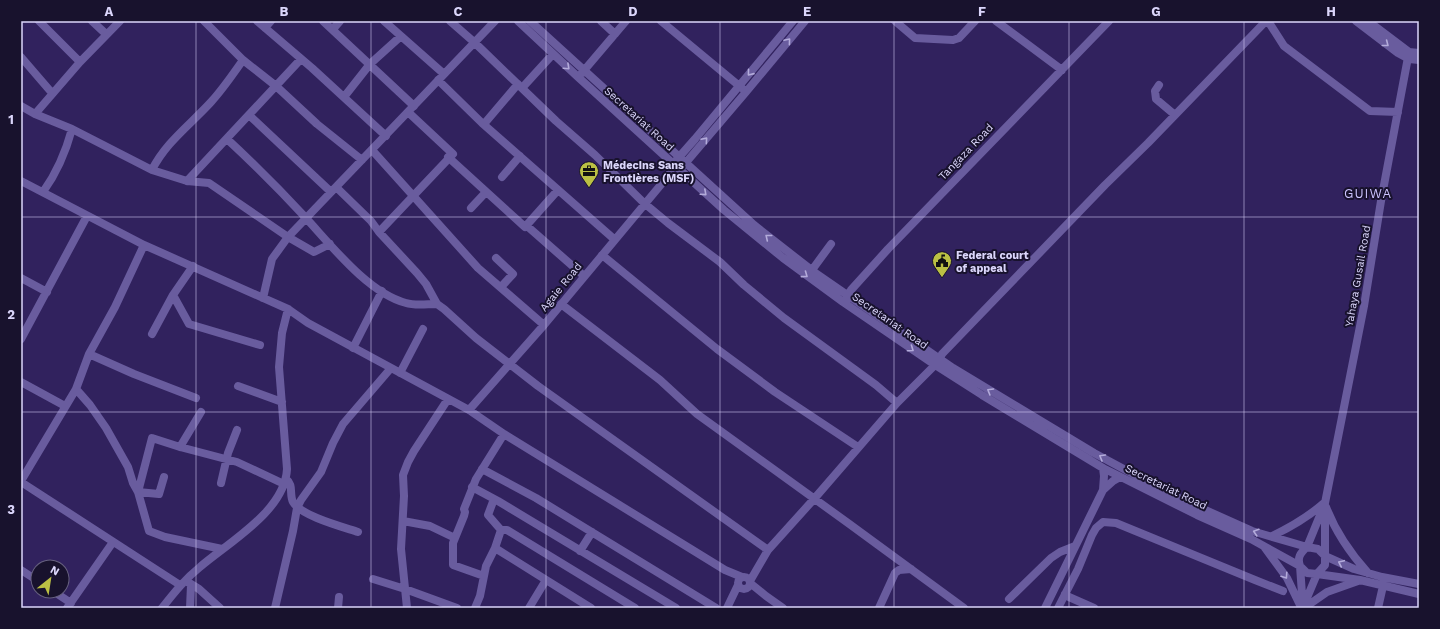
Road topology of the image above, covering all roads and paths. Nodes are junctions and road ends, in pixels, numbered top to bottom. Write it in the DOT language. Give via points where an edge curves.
graph roads {
  1 [pos="39,21"];
  2 [pos="92,21"];
  3 [pos="120,21"];
  4 [pos="204,21"];
  5 [pos="257,21"];
  6 [pos="271,21"];
  7 [pos="323,21"];
  8 [pos="340,21"];
  9 [pos="384,21"];
  10 [pos="450,21"];
  11 [pos="495,21"];
  12 [pos="518,21"];
  13 [pos="530,21"];
  14 [pos="601,21"];
  15 [pos="626,21"];
  16 [pos="661,21"];
  17 [pos="793,21"];
  18 [pos="805,21"];
  19 [pos="895,21"];
  20 [pos="975,21"];
  21 [pos="996,21"];
  22 [pos="1109,21"];
  23 [pos="1267,21"];
  24 [pos="1356,21"];
  25 [pos="1368,21"];
  26 [pos="265,28"];
  27 [pos="333,29"];
  28 [pos="106,34"];
  29 [pos="615,34"];
  30 [pos="400,36"];
  31 [pos="474,42"];
  32 [pos="1419,53"];
  33 [pos="553,54"];
  34 [pos="1409,55"];
  35 [pos="21,57"];
  36 [pos="301,59"];
  37 [pos="243,60"];
  38 [pos="1419,60"];
  39 [pos="80,62"];
  40 [pos="370,64"];
  41 [pos="584,70"];
  42 [pos="1062,70"];
  43 [pos="444,74"];
  44 [pos="578,77"];
  45 [pos="438,80"];
  46 [pos="1159,85"];
  47 [pos="276,86"];
  48 [pos="520,86"];
  49 [pos="739,87"];
  50 [pos="746,92"];
  51 [pos="52,93"];
  52 [pos="344,97"];
  53 [pos="414,106"];
  54 [pos="22,108"];
  55 [pos="408,112"];
  56 [pos="1398,112"];
  57 [pos="35,114"];
  58 [pos="250,115"];
  59 [pos="1175,115"];
  60 [pos="484,124"];
  61 [pos="72,129"];
  62 [pos="386,136"];
  63 [pos="227,139"];
  64 [pos="372,150"];
  65 [pos="520,156"];
  66 [pos="448,157"];
  67 [pos="362,160"];
  68 [pos="675,160"];
  69 [pos="682,166"];
  70 [pos="152,170"];
  71 [pos="669,175"];
  72 [pos="502,177"];
  73 [pos="21,181"];
  74 [pos="187,181"];
  75 [pos="334,189"];
  76 [pos="558,190"];
  77 [pos="43,192"];
  78 [pos="486,192"];
  79 [pos="413,196"];
  80 [pos="644,203"];
  81 [pos="471,208"];
  82 [pos="87,216"];
  83 [pos="306,218"];
  84 [pos="527,226"];
  85 [pos="379,232"];
  86 [pos="288,237"];
  87 [pos="614,239"];
  88 [pos="330,244"];
  89 [pos="831,244"];
  90 [pos="144,245"];
  91 [pos="602,255"];
  92 [pos="496,258"];
  93 [pos="193,266"];
  94 [pos="812,270"];
  95 [pos="584,276"];
  96 [pos="21,278"];
  97 [pos="501,287"];
  98 [pos="382,291"];
  99 [pos="47,292"];
  100 [pos="173,295"];
  101 [pos="263,298"];
  102 [pos="846,299"];
  103 [pos="437,304"];
  104 [pos="561,304"];
  105 [pos="288,309"];
  106 [pos="544,325"];
  107 [pos="423,329"];
  108 [pos="152,334"];
  109 [pos="21,339"];
  110 [pos="260,345"];
  111 [pos="353,348"];
  112 [pos="89,354"];
  113 [pos="938,362"];
  114 [pos="510,365"];
  115 [pos="391,368"];
  116 [pos="400,373"];
  117 [pos="21,382"];
  118 [pos="238,386"];
  119 [pos="76,389"];
  120 [pos="196,398"];
  121 [pos="448,399"];
  122 [pos="282,402"];
  123 [pos="897,403"];
  124 [pos="65,406"];
  125 [pos="469,410"];
  126 [pos="201,412"];
  127 [pos="237,430"];
  128 [pos="504,434"];
  129 [pos="180,447"];
  130 [pos="858,447"];
  131 [pos="227,459"];
  132 [pos="1103,468"];
  133 [pos="482,469"];
  134 [pos="164,477"];
  135 [pos="1120,477"];
  136 [pos="21,482"];
  137 [pos="285,482"];
  138 [pos="221,483"];
  139 [pos="472,487"];
  140 [pos="1103,490"];
  141 [pos="138,492"];
  142 [pos="494,499"];
  143 [pos="814,499"];
  144 [pos="1325,503"];
  145 [pos="298,507"];
  146 [pos="403,521"];
  147 [pos="501,530"];
  148 [pos="358,532"];
  149 [pos="592,532"];
  150 [pos="1272,536"];
  151 [pos="455,538"];
  152 [pos="114,542"];
  153 [pos="1075,546"];
  154 [pos="1264,546"];
  155 [pos="1307,547"];
  156 [pos="495,548"];
  157 [pos="222,549"];
  158 [pos="580,550"];
  159 [pos="768,550"];
  160 [pos="1325,556"];
  161 [pos="1300,566"];
  162 [pos="21,570"];
  163 [pos="911,570"];
  164 [pos="1368,573"];
  165 [pos="1317,574"];
  166 [pos="30,576"];
  167 [pos="484,576"];
  168 [pos="373,579"];
  169 [pos="546,580"];
  170 [pos="1360,580"];
  171 [pos="744,583"];
  172 [pos="186,584"];
  173 [pos="1419,584"];
  174 [pos="1383,586"];
  175 [pos="405,589"];
  176 [pos="1283,591"];
  177 [pos="1065,594"];
  178 [pos="1419,594"];
  179 [pos="339,597"];
  180 [pos="1009,599"];
  181 [pos="69,605"];
  182 [pos="162,608"];
  183 [pos="190,608"];
  184 [pos="220,608"];
  185 [pos="275,608"];
  186 [pos="338,608"];
  187 [pos="407,608"];
  188 [pos="457,608"];
  189 [pos="475,608"];
  190 [pos="529,608"];
  191 [pos="591,608"];
  192 [pos="635,608"];
  193 [pos="676,608"];
  194 [pos="716,608"];
  195 [pos="727,608"];
  196 [pos="783,608"];
  197 [pos="880,608"];
  198 [pos="964,608"];
  199 [pos="1045,608"];
  200 [pos="1058,608"];
  201 [pos="1094,608"];
  202 [pos="1303,608"];
  203 [pos="1378,608"];
  1 -- 39 [label="street"];
  2 -- 28 [label="street"];
  3 -- 28 [label="street"];
  4 -- 37 [label="street"];
  5 -- 26 [label="street"];
  6 -- 26 [label="street"];
  7 -- 27 [label="street"];
  8 -- 27 [label="street"];
  9 -- 30 [label="street"];
  10 -- 31 [label="street"];
  11 -- 31 [label="street"];
  12 -- 33 [label="street, Secretariat Road"];
  13 -- 41 [label="street, Secretariat Road"];
  14 -- 29 [label="street"];
  15 -- 29 [label="street"];
  16 -- 49 [label="street"];
  17 -- 49 [label="street, one-way"];
  50 -- 18 [label="street, one-way"];
  19 -- 20 [label="street" via="915,38 953,40 959,38"];
  21 -- 42 [label="street"];
  22 -- 42 [label="street, Tangaza Road"];
  23 -- 56 [label="street" via="1284,46 1370,111"];
  23 -- 59 [label="street"];
  24 -- 34 [label="street, one-way" via="1398,53"];
  25 -- 34 [label="street"];
  26 -- 36 [label="street"];
  27 -- 40 [label="street"];
  28 -- 39 [label="street"];
  29 -- 41 [label="street"];
  30 -- 40 [label="street"];
  30 -- 43 [label="street"];
  31 -- 43 [label="street"];
  31 -- 48 [label="street"];
  32 -- 34 [label="street"];
  33 -- 44 [label="street, Secretariat Road, one-way"];
  33 -- 48 [label="street"];
  34 -- 38 [label="street"];
  34 -- 56 [label="street, Yahaya Gusail Road"];
  35 -- 51 [label="street"];
  36 -- 47 [label="street"];
  36 -- 52 [label="street"];
  37 -- 47 [label="street"];
  37 -- 70 [label="street" via="212,101 170,144"];
  39 -- 51 [label="street"];
  40 -- 52 [label="street"];
  40 -- 53 [label="street"];
  41 -- 44 [label="street"];
  41 -- 68 [label="street, Secretariat Road"];
  42 -- 102 [label="street, Tangaza Road" via="888,250"];
  43 -- 45 [label="street"];
  44 -- 68 [label="street, Secretariat Road"];
  45 -- 53 [label="street"];
  45 -- 60 [label="street"];
  46 -- 59 [label="street" via="1155,91 1156,99"];
  47 -- 58 [label="street"];
  47 -- 67 [label="street" via="317,124"];
  48 -- 60 [label="street"];
  48 -- 80 [label="street"];
  49 -- 50 [label="street"];
  49 -- 68 [label="street"];
  69 -- 50 [label="street, one-way"];
  51 -- 57 [label="street"];
  52 -- 62 [label="street"];
  53 -- 55 [label="street"];
  54 -- 57 [label="street"];
  55 -- 62 [label="street"];
  55 -- 66 [label="street" via="453,154"];
  56 -- 144 [label="street, Yahaya Gusail Road" via="1364,306"];
  57 -- 61 [label="street"];
  58 -- 63 [label="street"];
  58 -- 75 [label="street"];
  59 -- 113 [label="street" via="942,354"];
  60 -- 65 [label="street"];
  61 -- 70 [label="street"];
  61 -- 77 [label="street" via="70,139"];
  62 -- 64 [label="street"];
  63 -- 74 [label="street"];
  63 -- 83 [label="street"];
  64 -- 67 [label="street"];
  64 -- 79 [label="street"];
  65 -- 72 [label="street"];
  65 -- 76 [label="street"];
  66 -- 78 [label="street"];
  66 -- 79 [label="street"];
  67 -- 75 [label="street"];
  68 -- 69 [label="street, Secretariat Road"];
  68 -- 71 [label="street"];
  69 -- 71 [label="street"];
  94 -- 69 [label="street, Secretariat Road, one-way"];
  69 -- 102 [label="street, Secretariat Road, one-way" via="752,234 783,258"];
  70 -- 74 [label="street"];
  71 -- 80 [label="street, Agaie Road"];
  73 -- 77 [label="street"];
  74 -- 86 [label="street" via="209,183"];
  75 -- 83 [label="street"];
  75 -- 85 [label="street" via="371,221"];
  76 -- 84 [label="street"];
  76 -- 87 [label="street"];
  77 -- 82 [label="street"];
  78 -- 81 [label="street"];
  78 -- 84 [label="street" via="525,227"];
  79 -- 85 [label="street"];
  79 -- 97 [label="street" via="478,268"];
  80 -- 87 [label="street, Agaie Road"];
  80 -- 123 [label="street" via="720,262 784,318"];
  82 -- 90 [label="street"];
  82 -- 99 [label="street"];
  83 -- 86 [label="street"];
  83 -- 88 [label="street"];
  84 -- 95 [label="street"];
  85 -- 103 [label="street" via="426,284"];
  86 -- 88 [label="street" via="314,252"];
  86 -- 101 [label="street" via="272,260"];
  87 -- 91 [label="street, Agaie Road"];
  88 -- 98 [label="street" via="360,274"];
  89 -- 94 [label="street"];
  90 -- 93 [label="street"];
  90 -- 112 [label="street" via="115,307"];
  91 -- 95 [label="street, Agaie Road"];
  91 -- 130 [label="street" via="722,353"];
  92 -- 97 [label="street" via="513,274"];
  93 -- 100 [label="street"];
  93 -- 101 [label="street"];
  94 -- 102 [label="street, Secretariat Road"];
  95 -- 104 [label="street, Agaie Road"];
  96 -- 99 [label="street"];
  97 -- 106 [label="street"];
  98 -- 103 [label="street" via="408,304"];
  98 -- 111 [label="street"];
  99 -- 109 [label="street"];
  100 -- 108 [label="street"];
  100 -- 110 [label="street" via="189,324"];
  101 -- 105 [label="street"];
  102 -- 113 [label="street, Secretariat Road"];
  103 -- 114 [label="street"];
  104 -- 106 [label="street, Agaie Road"];
  104 -- 143 [label="street" via="660,380 697,414"];
  105 -- 111 [label="street"];
  105 -- 122 [label="street" via="282,333 279,367"];
  106 -- 114 [label="street, Agaie Road"];
  107 -- 116 [label="street"];
  111 -- 115 [label="street"];
  112 -- 119 [label="street"];
  112 -- 120 [label="street"];
  113 -- 123 [label="street"];
  113 -- 132 [label="street, Secretariat Road" via="982,395"];
  150 -- 113 [label="street, Secretariat Road, one-way" via="1252,531 1204,510 1120,468"];
  114 -- 125 [label="street, Agaie Road"];
  114 -- 159 [label="street"];
  115 -- 116 [label="street"];
  115 -- 145 [label="street" via="343,424 321,472"];
  116 -- 121 [label="street"];
  117 -- 124 [label="street"];
  118 -- 122 [label="street"];
  119 -- 124 [label="street"];
  119 -- 141 [label="street" via="106,428 128,467"];
  121 -- 125 [label="street"];
  121 -- 146 [label="street" via="408,462 403,475"];
  122 -- 137 [label="street" via="286,454"];
  123 -- 130 [label="street"];
  124 -- 136 [label="street"];
  125 -- 128 [label="street"];
  126 -- 129 [label="street"];
  127 -- 131 [label="street"];
  128 -- 133 [label="street"];
  128 -- 171 [label="street"];
  129 -- 131 [label="street"];
  129 -- 141 [label="street" via="152,438"];
  130 -- 143 [label="street"];
  131 -- 137 [label="street"];
  131 -- 138 [label="street"];
  132 -- 135 [label="street, Secretariat Road"];
  132 -- 140 [label="street"];
  133 -- 139 [label="street"];
  133 -- 149 [label="street"];
  134 -- 141 [label="street" via="159,494"];
  135 -- 140 [label="street"];
  135 -- 154 [label="street, Secretariat Road"];
  136 -- 152 [label="street"];
  137 -- 145 [label="street" via="290,484 293,501"];
  137 -- 157 [label="street" via="264,513"];
  139 -- 142 [label="street"];
  139 -- 151 [label="street"];
  140 -- 153 [label="street"];
  141 -- 157 [label="street" via="149,531"];
  142 -- 147 [label="street" via="488,515"];
  142 -- 158 [label="street"];
  143 -- 159 [label="street"];
  143 -- 163 [label="street"];
  144 -- 150 [label="street" via="1291,528"];
  144 -- 155 [label="street, Yahaya Gusail Road"];
  144 -- 160 [label="street, Yahaya Gusail Road"];
  144 -- 164 [label="street" via="1342,541"];
  145 -- 148 [label="street" via="323,522"];
  145 -- 185 [label="street"];
  146 -- 151 [label="street" via="430,526"];
  146 -- 175 [label="street" via="401,549"];
  147 -- 156 [label="street"];
  147 -- 192 [label="street" via="507,530"];
  149 -- 158 [label="street"];
  149 -- 194 [label="street"];
  150 -- 155 [label="street, Secretariat Road"];
  151 -- 167 [label="street" via="453,565"];
  152 -- 172 [label="street"];
  152 -- 181 [label="street"];
  153 -- 180 [label="street" via="1051,558"];
  153 -- 199 [label="street"];
  154 -- 161 [label="street, Secretariat Road"];
  154 -- 202 [label="street, one-way" via="1287,578"];
  155 -- 160 [label="street" via="1318,549"];
  155 -- 161 [label="street" via="1299,557"];
  156 -- 167 [label="street"];
  156 -- 169 [label="street"];
  157 -- 172 [label="street" via="199,568"];
  158 -- 193 [label="street"];
  159 -- 171 [label="street"];
  164 -- 160 [label="street, one-way"];
  160 -- 165 [label="street" via="1324,565"];
  161 -- 165 [label="street" via="1307,573"];
  161 -- 202 [label="street"];
  162 -- 166 [label="street"];
  163 -- 197 [label="street" via="899,570 895,573"];
  163 -- 198 [label="street"];
  164 -- 173 [label="street"];
  165 -- 170 [label="street"];
  165 -- 202 [label="street"];
  167 -- 189 [label="street"];
  168 -- 175 [label="street"];
  169 -- 190 [label="street"];
  169 -- 191 [label="street"];
  170 -- 174 [label="street"];
  170 -- 202 [label="street" via="1327,592"];
  171 -- 195 [label="street"];
  171 -- 196 [label="street"];
  172 -- 182 [label="street"];
  172 -- 183 [label="street"];
  172 -- 184 [label="street" via="199,589"];
  174 -- 178 [label="street"];
  174 -- 203 [label="street"];
  175 -- 187 [label="street"];
  175 -- 188 [label="street"];
  176 -- 177 [label="street" via="1116,523 1104,522 1092,535"];
  177 -- 200 [label="street"];
  177 -- 201 [label="street"];
  179 -- 186 [label="street"];
}
